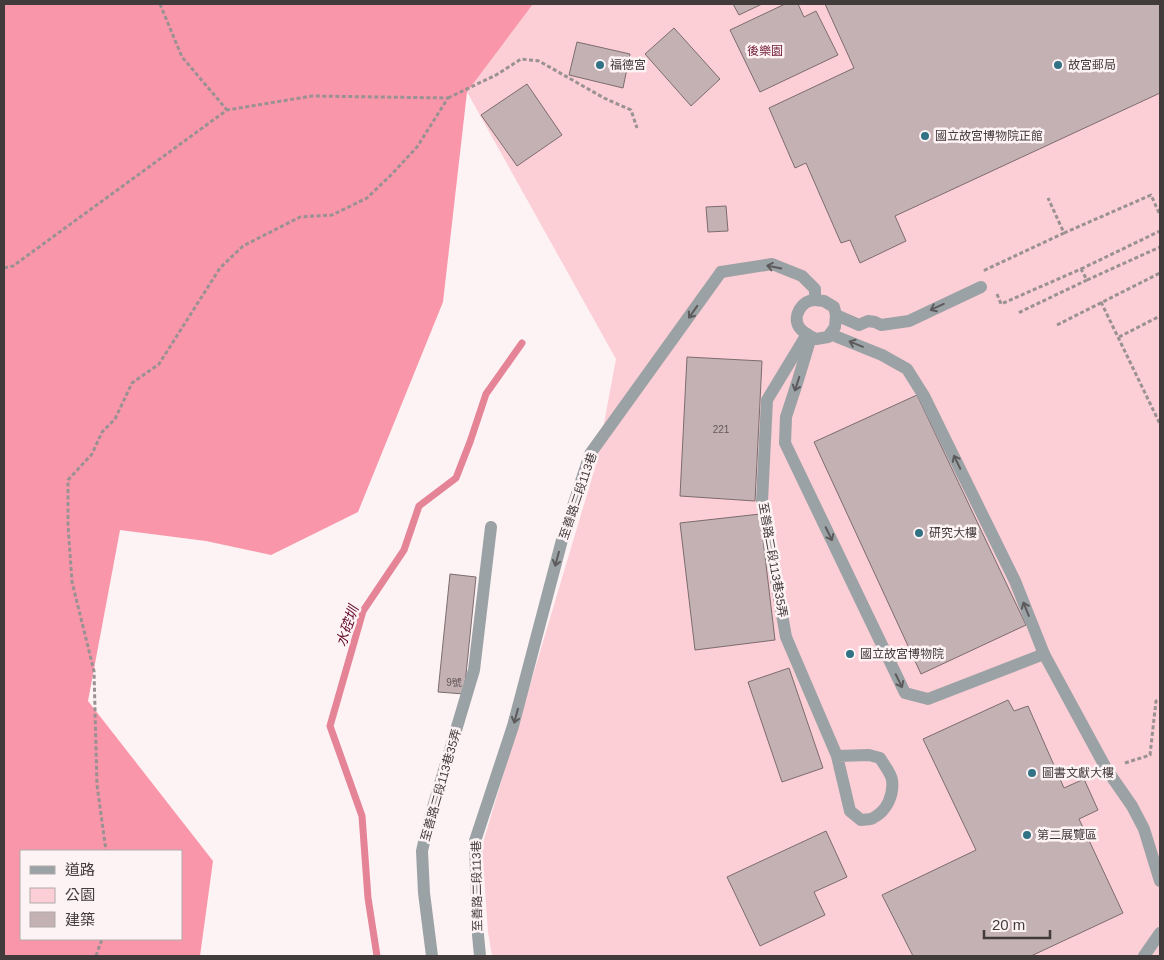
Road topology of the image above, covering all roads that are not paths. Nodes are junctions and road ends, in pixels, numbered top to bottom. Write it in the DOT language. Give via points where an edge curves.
graph roads {
  1 [pos="981,286"];
  2 [pos="815,300"];
  3 [pos="836,315"];
  4 [pos="830,334"];
  5 [pos="809,336"];
  6 [pos="491,528"];
  7 [pos="1044,654"];
  8 [pos="837,756"];
  9 [pos="1160,881"];
  10 [pos="1160,933"];
  11 [pos="432,956"];
  12 [pos="480,956"];
  13 [pos="1144,956"];
  1 -- 3 [label="street, one-way" via="909,321 859,324"];
  2 -- 3 [label="street" via="834,307"];
  2 -- 5 [label="street" via="805,303 798,312 798,326"];
  2 -- 12 [label="street, 至善路二段113巷, one-way" via="815,290 802,276 772,264 721,272 590,454 562,540 513,726 475,841"];
  3 -- 4 [label="street"];
  4 -- 5 [label="street" via="816,339"];
  7 -- 4 [label="street, one-way" via="1015,581 924,396 907,369"];
  5 -- 7 [label="street, one-way" via="786,417 785,443 905,693 928,699"];
  5 -- 8 [label="street, 至善路二段113巷35弄" via="767,400 762,501 786,637"];
  6 -- 11 [label="street, 至善路二段113巷35弄" via="474,670 422,852"];
  7 -- 9 [label="street" via="1107,770 1144,829"];
  8 -- 8 [label="street, 至善路二段113巷35弄" via="850,810 861,820 872,819 885,808 892,795 892,778 880,758"];
  10 -- 13 [label="street"];
}
